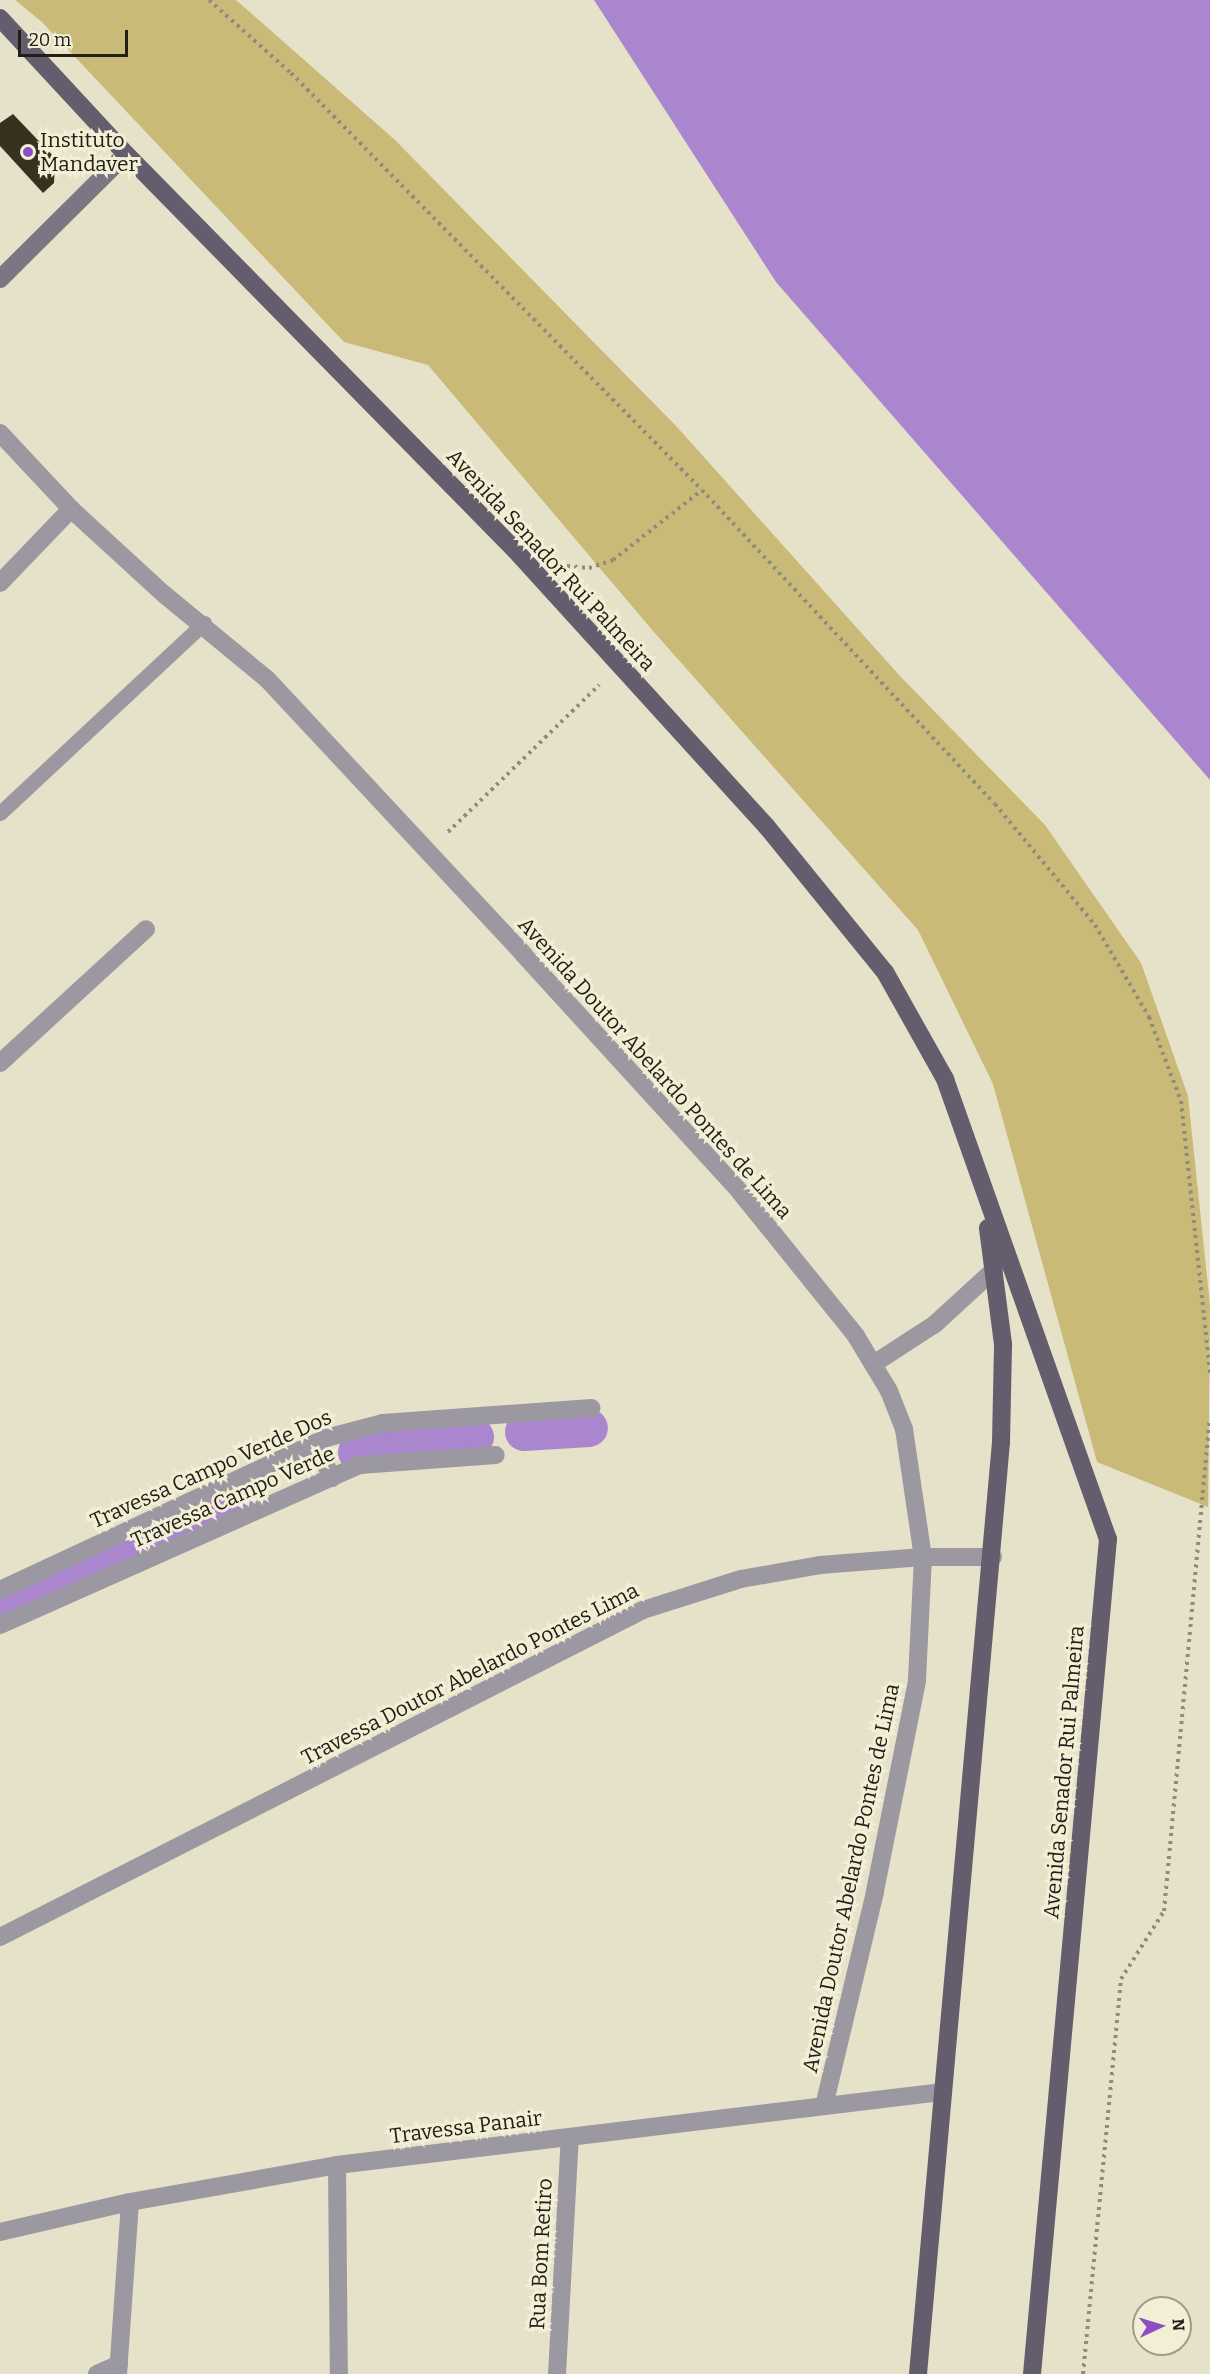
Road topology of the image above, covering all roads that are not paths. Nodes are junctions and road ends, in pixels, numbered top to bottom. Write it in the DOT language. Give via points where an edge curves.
graph roads {
  1 [pos="0,18"];
  2 [pos="126,154"];
  3 [pos="0,279"];
  4 [pos="0,433"];
  5 [pos="71,509"];
  6 [pos="0,583"];
  7 [pos="204,623"];
  8 [pos="0,813"];
  9 [pos="146,929"];
  10 [pos="0,1062"];
  11 [pos="984,1193"];
  12 [pos="994,1270"];
  13 [pos="875,1363"];
  14 [pos="591,1408"];
  15 [pos="315,1443"];
  16 [pos="496,1455"];
  17 [pos="332,1478"];
  18 [pos="923,1557"];
  19 [pos="993,1557"];
  20 [pos="0,1590"];
  21 [pos="0,1625"];
  22 [pos="0,1937"];
  23 [pos="941,2092"];
  24 [pos="824,2106"];
  25 [pos="570,2137"];
  26 [pos="337,2165"];
  27 [pos="130,2202"];
  28 [pos="0,2232"];
  29 [pos="118,2369"];
  30 [pos="97,2374"];
  31 [pos="339,2374"];
  32 [pos="557,2374"];
  33 [pos="918,2374"];
  34 [pos="1032,2374"];
  1 -- 2 [label="main road, Avenida Senador Rui Palmeira"];
  2 -- 3 [label="street"];
  2 -- 11 [label="main road, Avenida Senador Rui Palmeira" via="506,542 767,827 885,972 945,1079"];
  4 -- 5 [label="street, Avenida Doutor Abelardo Pontes de Lima"];
  5 -- 6 [label="street"];
  5 -- 7 [label="street, Avenida Doutor Abelardo Pontes de Lima" via="165,595"];
  7 -- 8 [label="lane"];
  7 -- 13 [label="street, Avenida Doutor Abelardo Pontes de Lima" via="267,679 740,1192"];
  9 -- 10 [label="street"];
  11 -- 12 [label="main road, Avenida Senador Rui Palmeira"];
  11 -- 34 [label="main road, Avenida Senador Rui Palmeira" via="1108,1539"];
  12 -- 13 [label="street" via="935,1324"];
  12 -- 19 [label="main road, Avenida Senador Rui Palmeira" via="1003,1344"];
  13 -- 18 [label="street, Avenida Doutor Abelardo Pontes de Lima" via="904,1429"];
  14 -- 15 [label="street, Travessa Campo Verde Dos" via="383,1423"];
  15 -- 17 [label="street"];
  15 -- 20 [label="street, Travessa Campo Verde Dos"];
  16 -- 17 [label="street, Travessa Campo Verde" via="360,1465"];
  17 -- 21 [label="street, Travessa Campo Verde"];
  18 -- 19 [label="street, Travessa Doutor Abelardo Pontes Lima"];
  18 -- 22 [label="street, Travessa Doutor Abelardo Pontes Lima" via="820,1566 741,1579 643,1610"];
  18 -- 24 [label="street, Avenida Doutor Abelardo Pontes de Lima" via="917,1681"];
  19 -- 23 [label="main road, Avenida Senador Rui Palmeira"];
  23 -- 24 [label="street, Travessa Panair"];
  23 -- 33 [label="main road, Avenida Senador Rui Palmeira"];
  24 -- 25 [label="street, Travessa Panair"];
  25 -- 26 [label="street, Travessa Panair"];
  25 -- 32 [label="street, Rua Bom Retiro"];
  26 -- 27 [label="street, Travessa Panair"];
  26 -- 31 [label="street"];
  27 -- 28 [label="street, Travessa Panair"];
  27 -- 29 [label="street"];
  29 -- 30 [label="street"];
}
